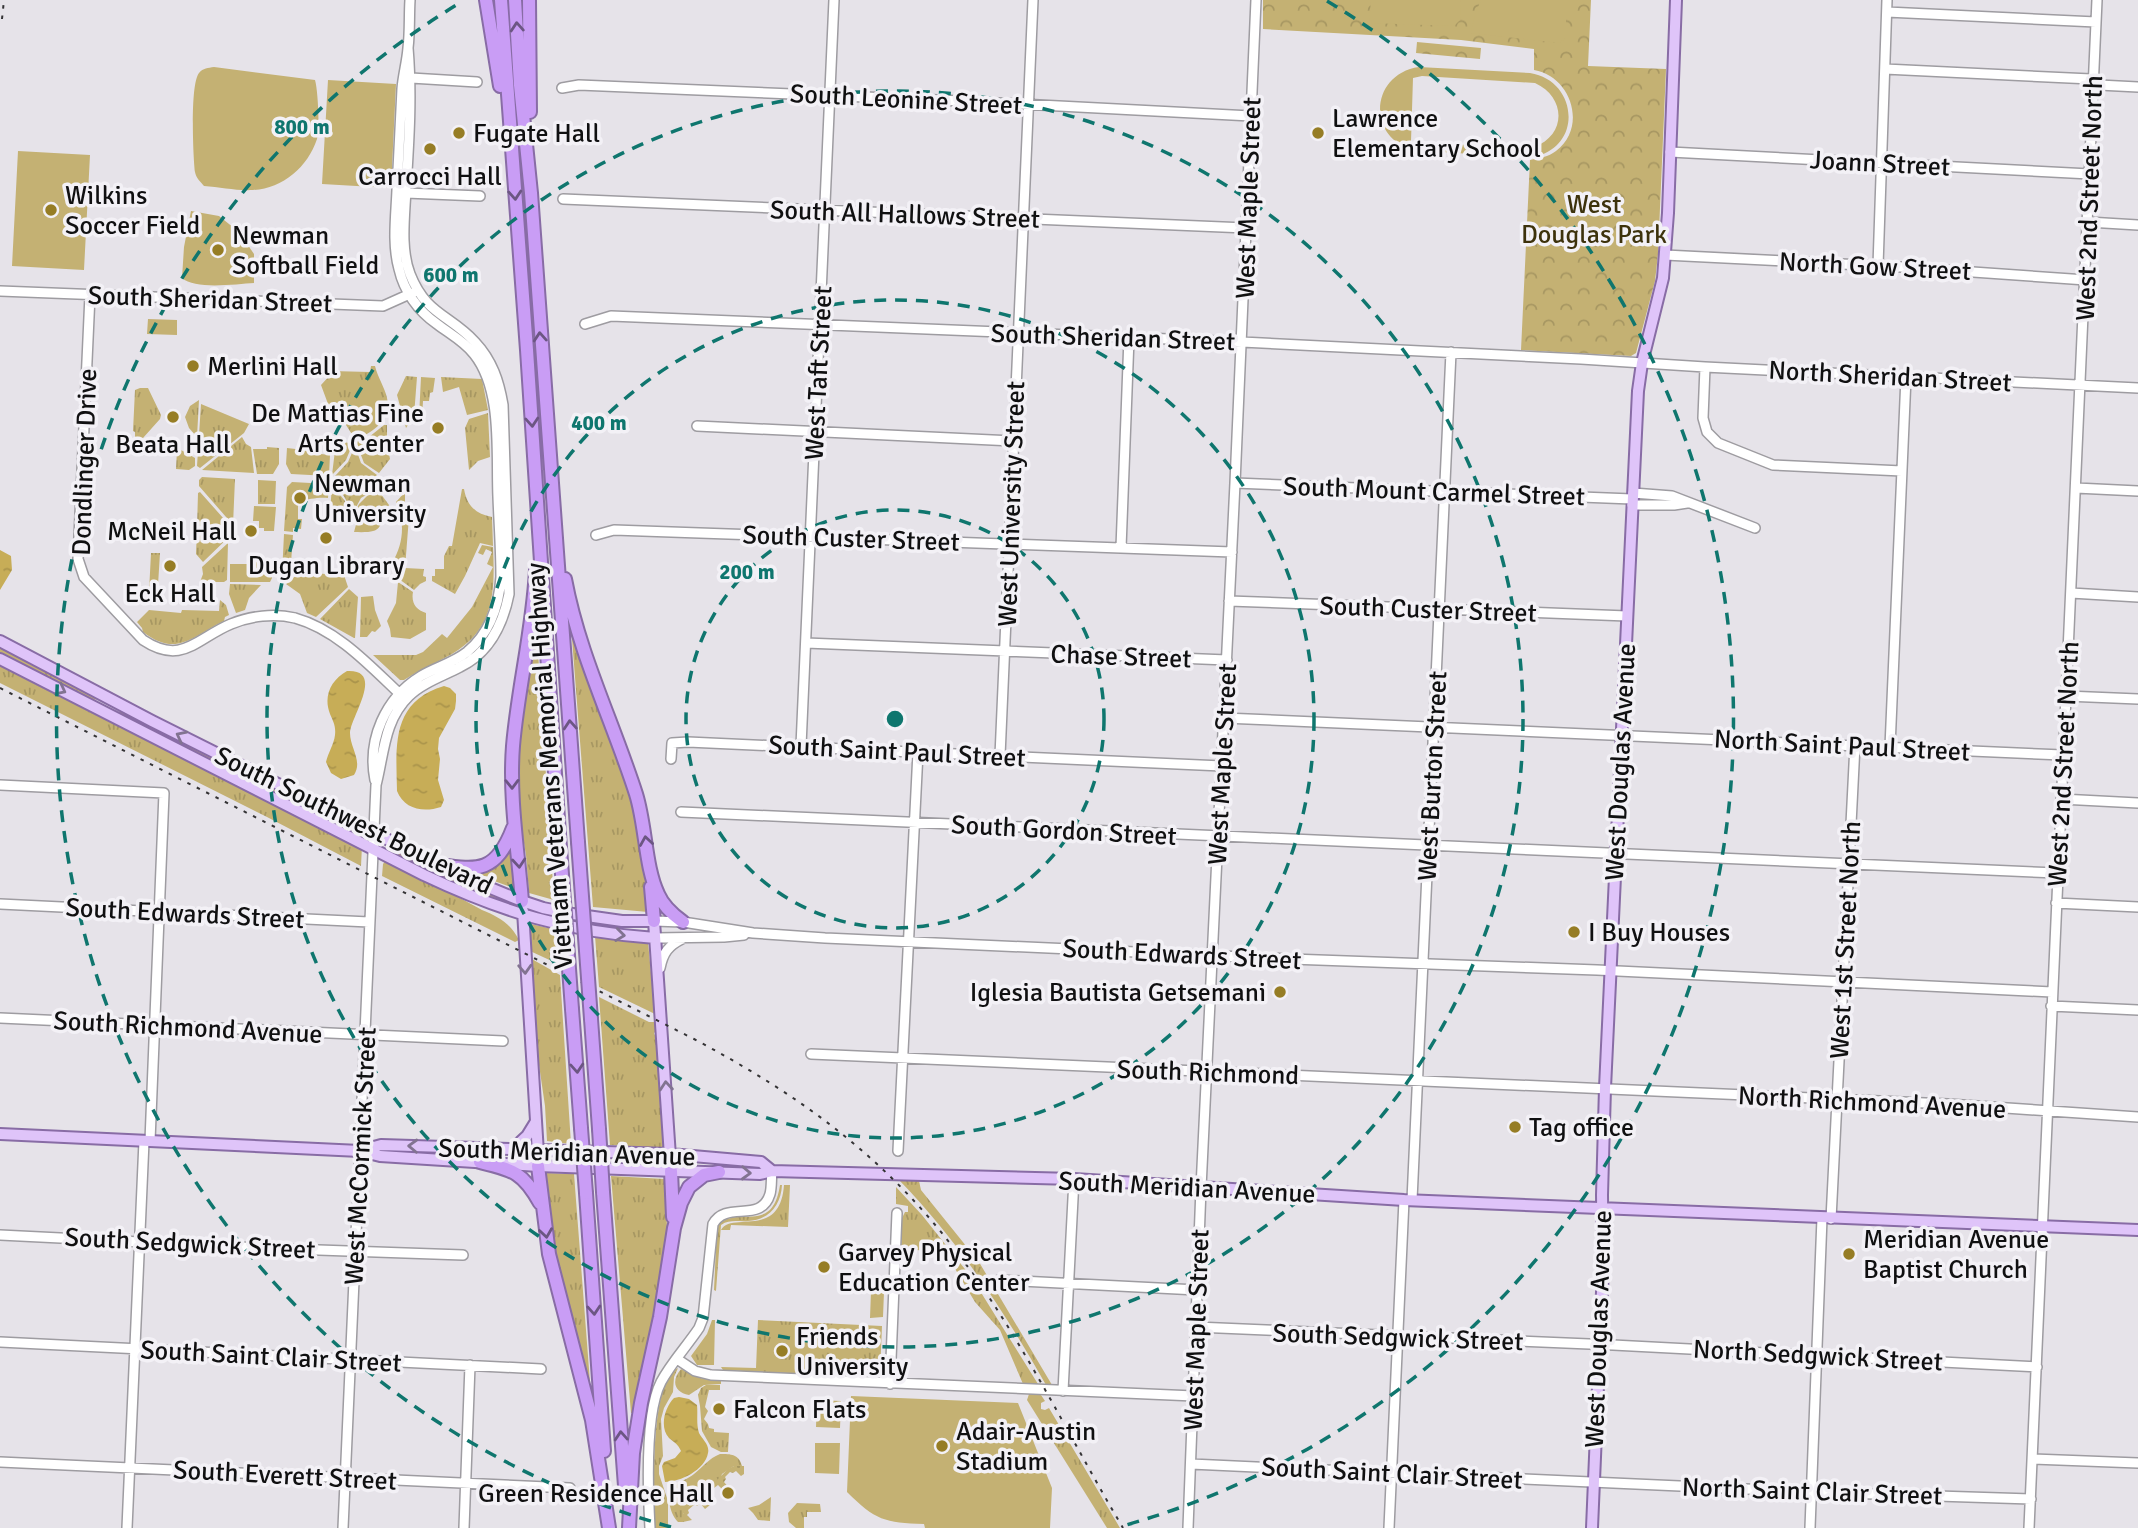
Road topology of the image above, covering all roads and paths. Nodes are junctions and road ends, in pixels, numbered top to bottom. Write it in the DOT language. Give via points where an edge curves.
graph roads {
  1 [pos="410,0"];
  2 [pos="486,0"];
  3 [pos="500,0"];
  4 [pos="515,0"];
  5 [pos="529,0"];
  6 [pos="834,0"];
  7 [pos="1033,0"];
  8 [pos="1256,0"];
  9 [pos="1676,0"];
  10 [pos="1888,0"];
  11 [pos="2097,0"];
  12 [pos="1887,12"];
  13 [pos="2096,22"];
  14 [pos="408,48"];
  15 [pos="1885,69"];
  16 [pos="411,78"];
  17 [pos="2094,81"];
  18 [pos="477,82"];
  19 [pos="2138,87"];
  20 [pos="562,88"];
  21 [pos="830,95"];
  22 [pos="1028,105"];
  23 [pos="1251,116"];
  24 [pos="510,127"];
  25 [pos="1670,152"];
  26 [pos="1882,164"];
  27 [pos="2090,174"];
  28 [pos="406,193"];
  29 [pos="531,193"];
  30 [pos="480,196"];
  31 [pos="563,199"];
  32 [pos="825,211"];
  33 [pos="1023,219"];
  34 [pos="2088,222"];
  35 [pos="2138,225"];
  36 [pos="1246,228"];
  37 [pos="1665,255"];
  38 [pos="1878,266"];
  39 [pos="2086,280"];
  40 [pos="0,291"];
  41 [pos="413,292"];
  42 [pos="90,295"];
  43 [pos="585,324"];
  44 [pos="821,326"];
  45 [pos="1018,334"];
  46 [pos="1129,338"];
  47 [pos="1242,342"];
  48 [pos="1451,352"];
  49 [pos="1642,363"];
  50 [pos="1705,368"];
  51 [pos="1906,377"];
  52 [pos="2081,385"];
  53 [pos="2138,388"];
  54 [pos="697,426"];
  55 [pos="816,432"];
  56 [pos="1013,441"];
  57 [pos="1902,471"];
  58 [pos="1236,483"];
  59 [pos="2076,488"];
  60 [pos="2138,491"];
  61 [pos="1446,492"];
  62 [pos="1632,499"];
  63 [pos="552,503"];
  64 [pos="539,521"];
  65 [pos="1755,528"];
  66 [pos="596,535"];
  67 [pos="811,537"];
  68 [pos="1009,544"];
  69 [pos="1121,548"];
  70 [pos="1232,552"];
  71 [pos="2071,593"];
  72 [pos="2138,597"];
  73 [pos="1229,601"];
  74 [pos="1440,609"];
  75 [pos="1627,616"];
  76 [pos="0,641"];
  77 [pos="806,643"];
  78 [pos="1005,652"];
  79 [pos="0,659"];
  80 [pos="1227,660"];
  81 [pos="402,696"];
  82 [pos="2066,696"];
  83 [pos="2138,699"];
  84 [pos="1224,718"];
  85 [pos="1434,727"];
  86 [pos="1621,735"];
  87 [pos="1855,745"];
  88 [pos="801,746"];
  89 [pos="1890,747"];
  90 [pos="918,752"];
  91 [pos="2063,755"];
  92 [pos="1000,756"];
  93 [pos="671,759"];
  94 [pos="1222,766"];
  95 [pos="0,785"];
  96 [pos="2061,799"];
  97 [pos="2138,803"];
  98 [pos="681,812"];
  99 [pos="914,823"];
  100 [pos="515,824"];
  101 [pos="374,832"];
  102 [pos="1219,837"];
  103 [pos="1428,846"];
  104 [pos="372,848"];
  105 [pos="1616,853"];
  106 [pos="433,864"];
  107 [pos="1848,864"];
  108 [pos="650,868"];
  109 [pos="2057,873"];
  110 [pos="522,901"];
  111 [pos="2056,902"];
  112 [pos="0,904"];
  113 [pos="2138,906"];
  114 [pos="160,912"];
  115 [pos="523,916"];
  116 [pos="654,921"];
  117 [pos="369,922"];
  118 [pos="683,922"];
  119 [pos="753,933"];
  120 [pos="684,937"];
  121 [pos="654,938"];
  122 [pos="909,941"];
  123 [pos="1213,956"];
  124 [pos="1423,963"];
  125 [pos="1611,971"];
  126 [pos="1843,981"];
  127 [pos="657,987"];
  128 [pos="2052,992"];
  129 [pos="2051,1006"];
  130 [pos="2138,1010"];
  131 [pos="0,1018"];
  132 [pos="155,1026"];
  133 [pos="365,1035"];
  134 [pos="503,1041"];
  135 [pos="811,1054"];
  136 [pos="903,1059"];
  137 [pos="1207,1072"];
  138 [pos="1417,1081"];
  139 [pos="1605,1088"];
  140 [pos="1838,1100"];
  141 [pos="2047,1111"];
  142 [pos="2138,1117"];
  143 [pos="536,1121"];
  144 [pos="0,1134"];
  145 [pos="147,1141"];
  146 [pos="513,1149"];
  147 [pos="537,1149"];
  148 [pos="360,1151"];
  149 [pos="898,1151"];
  150 [pos="670,1154"];
  151 [pos="480,1162"];
  152 [pos="538,1166"];
  153 [pos="671,1171"];
  154 [pos="772,1171"];
  155 [pos="719,1172"];
  156 [pos="1074,1179"];
  157 [pos="1201,1188"];
  158 [pos="1408,1200"];
  159 [pos="542,1208"];
  160 [pos="1602,1208"];
  161 [pos="897,1213"];
  162 [pos="1827,1218"];
  163 [pos="2043,1227"];
  164 [pos="674,1228"];
  165 [pos="2138,1230"];
  166 [pos="0,1235"];
  167 [pos="140,1241"];
  168 [pos="355,1251"];
  169 [pos="463,1255"];
  170 [pos="999,1280"];
  171 [pos="1069,1283"];
  172 [pos="1198,1290"];
  173 [pos="1196,1327"];
  174 [pos="1397,1336"];
  175 [pos="0,1342"];
  176 [pos="1600,1345"];
  177 [pos="135,1350"];
  178 [pos="1817,1355"];
  179 [pos="677,1359"];
  180 [pos="350,1361"];
  181 [pos="470,1365"];
  182 [pos="2037,1367"];
  183 [pos="541,1369"];
  184 [pos="890,1384"];
  185 [pos="1063,1391"];
  186 [pos="1194,1396"];
  187 [pos="2033,1459"];
  188 [pos="0,1462"];
  189 [pos="2138,1463"];
  190 [pos="1191,1464"];
  191 [pos="130,1468"];
  192 [pos="1392,1473"];
  193 [pos="345,1478"];
  194 [pos="1594,1482"];
  195 [pos="466,1483"];
  196 [pos="570,1488"];
  197 [pos="1812,1492"];
  198 [pos="2031,1499"];
  199 [pos="127,1528"];
  200 [pos="343,1528"];
  201 [pos="464,1528"];
  202 [pos="610,1528"];
  203 [pos="629,1528"];
  204 [pos="650,1528"];
  205 [pos="1188,1528"];
  206 [pos="1389,1528"];
  207 [pos="1592,1528"];
  208 [pos="1810,1528"];
  209 [pos="2029,1528"];
  1 -- 14 [label="street, West McCormick Street"];
  2 -- 24 [label="highway"];
  3 -- 24 [label="highway, Vietnam Veterans Memorial Highway"];
  29 -- 4 [label="highway, Vietnam Veterans Memorial Highway, one-way"];
  5 -- 29 [label="highway"];
  6 -- 21 [label="street, West Taft Street"];
  7 -- 22 [label="street, West University Street"];
  8 -- 23 [label="street, West Maple Street"];
  9 -- 25 [label="main road, West Douglas Avenue"];
  10 -- 12 [label="street"];
  11 -- 13 [label="street, West 2nd Street North"];
  12 -- 13 [label="street"];
  12 -- 15 [label="street"];
  13 -- 17 [label="street, West 2nd Street North"];
  14 -- 16 [label="street, West McCormick Street"];
  14 -- 41 [label="street, West McCormick Street" via="402,86 396,238 398,269"];
  15 -- 17 [label="street"];
  15 -- 26 [label="street"];
  16 -- 18 [label="street"];
  16 -- 28 [label="street, West McCormick Street"];
  17 -- 19 [label="street"];
  17 -- 27 [label="street, West 2nd Street North"];
  20 -- 21 [label="street, South Leonine Street"];
  21 -- 22 [label="street, South Leonine Street"];
  21 -- 32 [label="street, West Taft Street"];
  22 -- 23 [label="street, South Leonine Street"];
  22 -- 33 [label="street, West University Street"];
  23 -- 36 [label="street, West Maple Street"];
  24 -- 64 [label="highway, Vietnam Veterans Memorial Highway, one-way"];
  25 -- 26 [label="street, Joann Street"];
  25 -- 37 [label="main road, West Douglas Avenue"];
  26 -- 27 [label="street, Joann Street"];
  26 -- 38 [label="street"];
  27 -- 34 [label="street, West 2nd Street North"];
  28 -- 30 [label="street"];
  28 -- 41 [label="street, West McCormick Street" via="405,254"];
  63 -- 29 [label="highway, Vietnam Veterans Memorial Highway, one-way"];
  31 -- 32 [label="street, South All Hallows Street"];
  32 -- 33 [label="street, South All Hallows Street"];
  32 -- 44 [label="street, West Taft Street"];
  33 -- 36 [label="street, South All Hallows Street"];
  33 -- 45 [label="street, West University Street"];
  34 -- 35 [label="street"];
  34 -- 39 [label="street, West 2nd Street North"];
  36 -- 47 [label="street, West Maple Street"];
  37 -- 38 [label="street, North Gow Street"];
  37 -- 49 [label="main road, West Douglas Avenue"];
  38 -- 39 [label="street, North Gow Street"];
  39 -- 52 [label="street, West 2nd Street North"];
  40 -- 42 [label="street, South Sheridan Street"];
  41 -- 42 [label="street, South Sheridan Street" via="383,306"];
  41 -- 81 [label="street, West McCormick Street" via="474,340 494,367 500,385 509,594 497,630 477,655"];
  42 -- 81 [label="street, Dondlinger Drive" via="78,559 85,578 151,645 184,649 243,620 294,618 336,638"];
  43 -- 44 [label="street, South Sheridan Street" via="611,316"];
  44 -- 45 [label="street, South Sheridan Street"];
  44 -- 55 [label="street, West Taft Street"];
  45 -- 46 [label="street, South Sheridan Street"];
  45 -- 56 [label="street, West University Street"];
  46 -- 47 [label="street, South Sheridan Street"];
  46 -- 69 [label="street"];
  47 -- 48 [label="street, South Sheridan Street"];
  47 -- 58 [label="street, West Maple Street"];
  48 -- 49 [label="street, South Sheridan Street"];
  48 -- 61 [label="street, West Burton Street"];
  49 -- 50 [label="street, North Sheridan Street"];
  49 -- 62 [label="main road, West Douglas Avenue"];
  50 -- 51 [label="street, North Sheridan Street"];
  50 -- 57 [label="street" via="1704,425 1723,446 1773,465"];
  51 -- 52 [label="street, North Sheridan Street"];
  51 -- 57 [label="street"];
  52 -- 53 [label="street, North Sheridan Street"];
  52 -- 59 [label="street, West 2nd Street North"];
  54 -- 55 [label="street"];
  55 -- 56 [label="street"];
  55 -- 67 [label="street, West Taft Street"];
  56 -- 68 [label="street, West University Street"];
  57 -- 89 [label="street"];
  58 -- 61 [label="street, South Mount Carmel Street"];
  58 -- 70 [label="street, West Maple Street"];
  59 -- 60 [label="street"];
  59 -- 71 [label="street, West 2nd Street North"];
  61 -- 62 [label="street, South Mount Carmel Street"];
  61 -- 74 [label="street, West Burton Street"];
  62 -- 65 [label="street, South Mount Carmel Street" via="1687,503"];
  62 -- 75 [label="main road, West Douglas Avenue"];
  108 -- 63 [label="highway, one-way" via="636,795 573,619"];
  203 -- 63 [label="highway, Vietnam Veterans Memorial Highway, one-way, bridge"];
  64 -- 100 [label="highway, one-way" via="532,619 513,745"];
  64 -- 202 [label="highway, Vietnam Veterans Memorial Highway, one-way, bridge"];
  66 -- 67 [label="street, South Custer Street" via="614,530"];
  67 -- 68 [label="street, South Custer Street"];
  67 -- 77 [label="street, West Taft Street"];
  68 -- 69 [label="street, South Custer Street"];
  68 -- 78 [label="street, West University Street"];
  69 -- 70 [label="street, South Custer Street"];
  70 -- 73 [label="street, West Maple Street"];
  71 -- 72 [label="street"];
  71 -- 82 [label="street, West 2nd Street North"];
  73 -- 74 [label="street, South Custer Street"];
  73 -- 80 [label="street, West Maple Street"];
  74 -- 75 [label="street, South Custer Street"];
  74 -- 85 [label="street, West Burton Street"];
  75 -- 86 [label="main road, West Douglas Avenue"];
  101 -- 76 [label="main road, South Southwest Boulevard, one-way"];
  77 -- 78 [label="street, Chase Street"];
  77 -- 88 [label="street, West Taft Street"];
  78 -- 80 [label="street, Chase Street"];
  78 -- 92 [label="street, West University Street"];
  79 -- 104 [label="main road, South Southwest Boulevard, one-way"];
  80 -- 84 [label="street, West Maple Street"];
  81 -- 101 [label="street, West McCormick Street" via="385,737"];
  82 -- 83 [label="street"];
  82 -- 91 [label="street, West 2nd Street North"];
  84 -- 85 [label="street"];
  84 -- 94 [label="street, West Maple Street"];
  85 -- 86 [label="street"];
  85 -- 103 [label="street, West Burton Street"];
  86 -- 87 [label="street, North Saint Paul Street"];
  86 -- 105 [label="main road, West Douglas Avenue"];
  87 -- 89 [label="street, North Saint Paul Street"];
  87 -- 107 [label="street, West 1st Street North"];
  88 -- 90 [label="street, South Saint Paul Street"];
  88 -- 93 [label="street, South Saint Paul Street" via="680,742 672,743"];
  89 -- 91 [label="street, North Saint Paul Street"];
  90 -- 92 [label="street, South Saint Paul Street"];
  90 -- 99 [label="street"];
  91 -- 96 [label="street, West 2nd Street North"];
  92 -- 94 [label="street, South Saint Paul Street"];
  94 -- 102 [label="street, West Maple Street"];
  95 -- 114 [label="street" via="164,793"];
  96 -- 97 [label="street"];
  96 -- 109 [label="street, West 2nd Street North"];
  98 -- 99 [label="street, South Gordon Street"];
  99 -- 102 [label="street, South Gordon Street"];
  99 -- 122 [label="street"];
  100 -- 106 [label="highway" via="500,855 484,866"];
  100 -- 110 [label="highway, one-way"];
  101 -- 104 [label="street, West McCormick Street"];
  101 -- 106 [label="main road, South Southwest Boulevard"];
  102 -- 103 [label="street, South Gordon Street"];
  102 -- 123 [label="street, West Maple Street"];
  103 -- 105 [label="street, South Gordon Street"];
  103 -- 124 [label="street, West Burton Street"];
  104 -- 115 [label="main road, South Southwest Boulevard" via="449,887"];
  104 -- 117 [label="street, West McCormick Street"];
  105 -- 107 [label="street, South Gordon Street"];
  105 -- 125 [label="main road, West Douglas Avenue"];
  106 -- 110 [label="main road, South Southwest Boulevard"];
  107 -- 109 [label="street, South Gordon Street"];
  107 -- 126 [label="street, West 1st Street North"];
  108 -- 116 [label="highway"];
  108 -- 118 [label="highway" via="659,896"];
  109 -- 111 [label="street, West 2nd Street North"];
  110 -- 115 [label="main road"];
  110 -- 116 [label="main road, South Southwest Boulevard" via="573,914"];
  111 -- 113 [label="street"];
  111 -- 128 [label="street, West 2nd Street North"];
  112 -- 114 [label="street, South Edwards Street"];
  114 -- 117 [label="street, South Edwards Street"];
  114 -- 132 [label="street"];
  115 -- 121 [label="main road, South Southwest Boulevard, one-way"];
  115 -- 143 [label="main road, one-way"];
  116 -- 118 [label="street, South Southwest Boulevard"];
  116 -- 121 [label="main road"];
  117 -- 133 [label="street, West McCormick Street"];
  118 -- 119 [label="street, South Southwest Boulevard"];
  119 -- 120 [label="street, South Southwest Boulevard"];
  119 -- 122 [label="street, South Edwards Street"];
  120 -- 121 [label="street, South Southwest Boulevard"];
  120 -- 127 [label="street" via="664,953"];
  121 -- 127 [label="main road"];
  122 -- 123 [label="street, South Edwards Street"];
  122 -- 136 [label="street"];
  123 -- 124 [label="street, South Edwards Street"];
  123 -- 137 [label="street, West Maple Street"];
  124 -- 125 [label="street, South Edwards Street"];
  124 -- 138 [label="street, West Burton Street"];
  125 -- 126 [label="street, South Edwards Street"];
  125 -- 139 [label="main road, West Douglas Avenue"];
  126 -- 128 [label="street, South Edwards Street"];
  126 -- 140 [label="street, West 1st Street North"];
  150 -- 127 [label="main road, one-way"];
  128 -- 129 [label="street, West 2nd Street North"];
  129 -- 130 [label="street"];
  129 -- 141 [label="street, West 2nd Street North"];
  131 -- 132 [label="street, South Richmond Avenue"];
  132 -- 133 [label="street, South Richmond Avenue"];
  132 -- 145 [label="street"];
  133 -- 134 [label="street, South Richmond Avenue"];
  133 -- 148 [label="street, West McCormick Street"];
  135 -- 136 [label="street, South Richmond"];
  136 -- 137 [label="street, South Richmond"];
  136 -- 149 [label="street"];
  137 -- 138 [label="street, South Richmond"];
  137 -- 157 [label="street, West Maple Street"];
  138 -- 139 [label="street, South Richmond"];
  138 -- 158 [label="street, West Burton Street"];
  139 -- 140 [label="street, North Richmond Avenue"];
  139 -- 160 [label="main road, West Douglas Avenue"];
  140 -- 141 [label="street, North Richmond Avenue"];
  140 -- 162 [label="street, West 1st Street North"];
  141 -- 142 [label="street, North Richmond Avenue"];
  141 -- 163 [label="street, West 2nd Street North"];
  143 -- 146 [label="main road"];
  143 -- 147 [label="main road"];
  144 -- 145 [label="main road, South Meridian Avenue"];
  145 -- 148 [label="main road, South Meridian Avenue"];
  145 -- 167 [label="street"];
  146 -- 147 [label="main road, South Meridian Avenue"];
  146 -- 148 [label="main road, South Meridian Avenue, one-way" via="381,1145"];
  147 -- 150 [label="main road, South Meridian Avenue"];
  147 -- 152 [label="main road"];
  148 -- 151 [label="main road, South Meridian Avenue"];
  148 -- 168 [label="street, West McCormick Street"];
  150 -- 153 [label="main road"];
  150 -- 154 [label="main road, South Meridian Avenue" via="761,1161"];
  151 -- 152 [label="main road, South Meridian Avenue"];
  151 -- 159 [label="highway" via="510,1169 523,1178"];
  152 -- 153 [label="main road, South Meridian Avenue"];
  152 -- 159 [label="highway"];
  153 -- 155 [label="main road, South Meridian Avenue"];
  153 -- 164 [label="highway"];
  155 -- 154 [label="main road, South Meridian Avenue, one-way"];
  154 -- 156 [label="main road, South Meridian Avenue"];
  154 -- 179 [label="street" via="765,1205 716,1219 703,1318"];
  155 -- 164 [label="highway" via="704,1175 689,1187"];
  156 -- 157 [label="main road, South Meridian Avenue"];
  156 -- 171 [label="street"];
  157 -- 158 [label="main road, South Meridian Avenue"];
  157 -- 172 [label="street, West Maple Street"];
  158 -- 160 [label="main road, South Meridian Avenue"];
  158 -- 174 [label="street, West Burton Street"];
  159 -- 202 [label="highway, one-way" via="549,1254 592,1420"];
  160 -- 162 [label="main road, South Meridian Avenue"];
  160 -- 176 [label="main road, West Douglas Avenue"];
  161 -- 184 [label="street"];
  162 -- 163 [label="main road, South Meridian Avenue"];
  162 -- 178 [label="street, West 1st Street North"];
  163 -- 165 [label="main road, South Meridian Avenue"];
  163 -- 182 [label="street, West 2nd Street North"];
  164 -- 203 [label="highway" via="633,1453"];
  166 -- 167 [label="street, South Sedgwick Street"];
  167 -- 168 [label="street, South Sedgwick Street"];
  167 -- 177 [label="street"];
  168 -- 169 [label="street, South Sedgwick Street"];
  168 -- 180 [label="street, West McCormick Street"];
  170 -- 171 [label="street"];
  171 -- 172 [label="street"];
  171 -- 185 [label="street"];
  172 -- 173 [label="street, West Maple Street"];
  173 -- 174 [label="street, South Sedgwick Street"];
  173 -- 186 [label="street, West Maple Street"];
  174 -- 176 [label="street, South Sedgwick Street"];
  174 -- 192 [label="street, West Burton Street"];
  175 -- 177 [label="street, South Saint Clair Street"];
  176 -- 178 [label="street, North Sedgwick Street"];
  176 -- 194 [label="main road, West Douglas Avenue"];
  177 -- 180 [label="street, South Saint Clair Street"];
  177 -- 191 [label="street"];
  178 -- 182 [label="street, North Sedgwick Street"];
  178 -- 197 [label="street, West 1st Street North"];
  179 -- 184 [label="street" via="711,1375"];
  179 -- 204 [label="street" via="661,1382 652,1421"];
  180 -- 181 [label="street, South Saint Clair Street"];
  180 -- 193 [label="street, West McCormick Street"];
  181 -- 183 [label="street, South Saint Clair Street"];
  181 -- 195 [label="street"];
  182 -- 187 [label="street, West 2nd Street North"];
  184 -- 185 [label="street"];
  185 -- 186 [label="street"];
  186 -- 190 [label="street, West Maple Street"];
  187 -- 189 [label="street"];
  187 -- 198 [label="street, West 2nd Street North"];
  188 -- 191 [label="street, South Everett Street"];
  190 -- 192 [label="street, South Saint Clair Street"];
  190 -- 205 [label="street, West Maple Street"];
  191 -- 193 [label="street, South Everett Street"];
  191 -- 199 [label="street"];
  192 -- 194 [label="street, South Saint Clair Street"];
  192 -- 206 [label="street, West Burton Street"];
  193 -- 195 [label="street, South Everett Street"];
  193 -- 200 [label="street, West McCormick Street"];
  194 -- 197 [label="street, North Saint Clair Street"];
  194 -- 207 [label="main road, West Douglas Avenue"];
  195 -- 196 [label="street, South Everett Street"];
  195 -- 201 [label="street"];
  197 -- 198 [label="street, North Saint Clair Street"];
  197 -- 208 [label="street, West 1st Street North"];
  198 -- 209 [label="street, West 2nd Street North"];
}
